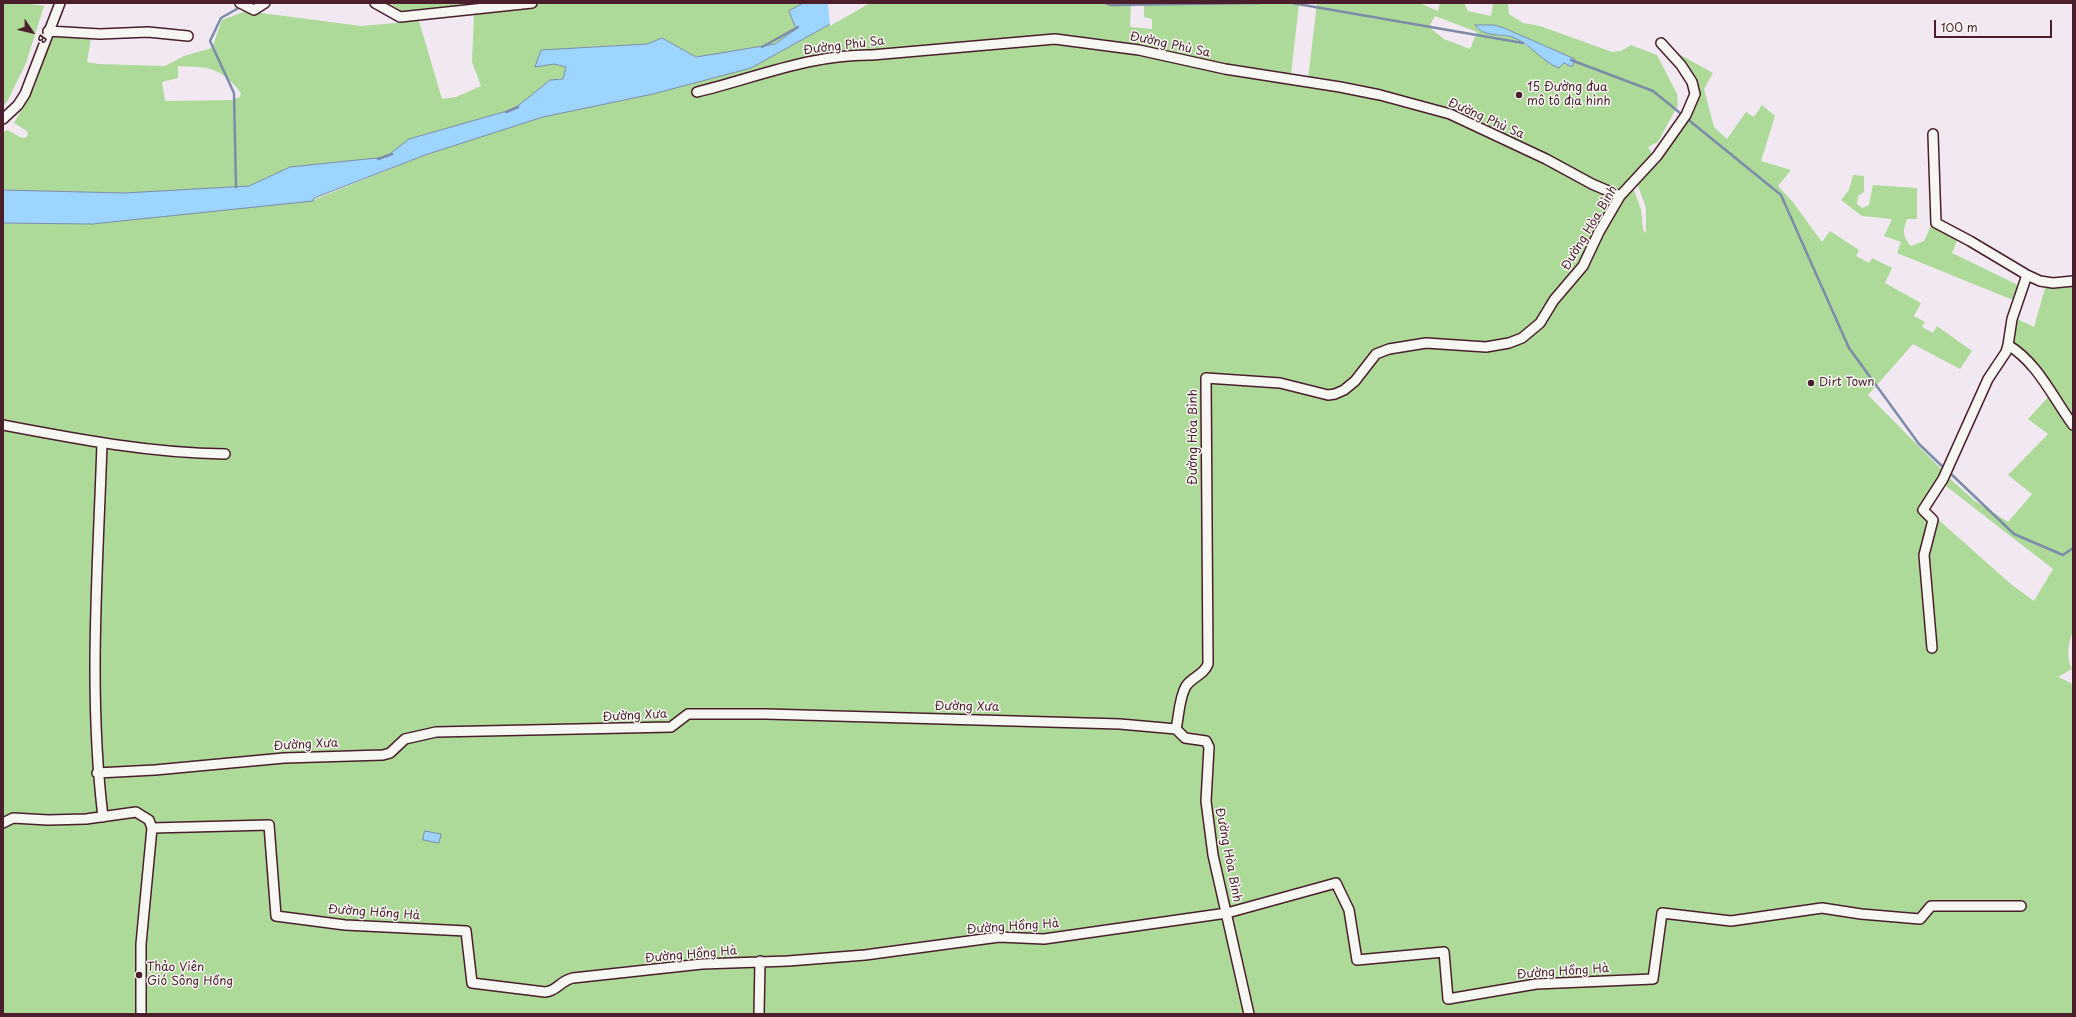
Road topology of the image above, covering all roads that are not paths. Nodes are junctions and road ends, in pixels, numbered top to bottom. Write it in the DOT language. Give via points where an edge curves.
graph roads {
  1 [pos="60,3"];
  2 [pos="240,3"];
  3 [pos="265,3"];
  4 [pos="375,3"];
  5 [pos="532,3"];
  6 [pos="48,31"];
  7 [pos="188,36"];
  8 [pos="1661,43"];
  9 [pos="697,92"];
  10 [pos="3,119"];
  11 [pos="1933,134"];
  12 [pos="1620,196"];
  13 [pos="2026,275"];
  14 [pos="2073,281"];
  15 [pos="2008,345"];
  16 [pos="3,425"];
  17 [pos="2073,425"];
  18 [pos="102,444"];
  19 [pos="225,454"];
  20 [pos="1932,648"];
  21 [pos="1176,729"];
  22 [pos="97,772"];
  23 [pos="103,817"];
  24 [pos="3,824"];
  25 [pos="152,828"];
  26 [pos="2021,906"];
  27 [pos="1226,913"];
  28 [pos="760,961"];
  29 [pos="141,1014"];
  30 [pos="759,1014"];
  31 [pos="1249,1014"];
  1 -- 6 [label="street"];
  2 -- 3 [label="street" via="254,10"];
  4 -- 5 [label="street" via="400,18"];
  6 -- 7 [label="street" via="100,34 148,32"];
  6 -- 10 [label="street" via="25,94 18,105"];
  8 -- 12 [label="street, Đường Hòa Bình" via="1692,82 1695,94 1675,132"];
  9 -- 12 [label="street, Đường Phù Sa" via="784,67 853,55 1055,39 1082,41 1261,75 1340,86 1450,114"];
  11 -- 13 [label="street" via="1936,223"];
  12 -- 21 [label="street, Đường Hòa Bình" via="1583,266 1554,300 1540,322 1522,338 1486,347 1426,343 1389,349 1376,354 1355,381 1328,395 1280,383 1206,378 1208,664 1186,687"];
  13 -- 14 [label="street" via="2053,283"];
  13 -- 15 [label="street" via="2012,319"];
  15 -- 17 [label="street" via="2028,361"];
  15 -- 20 [label="street" via="1988,379 1942,479 1923,510 1933,520 1924,555"];
  16 -- 18 [label="street"];
  18 -- 19 [label="street" via="190,454"];
  18 -- 22 [label="street" via="95,662"];
  21 -- 22 [label="street, Đường Xưa" via="1120,724 1007,720 688,714 671,727 436,732 405,739 390,753 383,755 284,758 155,770"];
  21 -- 27 [label="street, Đường Hòa Bình" via="1185,738 1206,740 1209,747 1206,801 1213,855"];
  22 -- 23 [label="street"];
  23 -- 24 [label="street" via="48,820 13,818"];
  23 -- 25 [label="street" via="136,812 149,820"];
  25 -- 28 [label="street, Đường Hồng Hà" via="269,825 276,916 345,925 466,931 472,984 551,991 562,981 573,978 702,964"];
  25 -- 29 [label="street" via="141,944"];
  26 -- 27 [label="street, Đường Hồng Hà" via="1931,906 1920,919 1822,908 1731,921 1662,913 1653,979 1520,985 1448,999 1444,952 1357,960 1349,910 1336,883"];
  27 -- 28 [label="street, Đường Hồng Hà" via="1044,939 999,937 865,955"];
  27 -- 31 [label="street, Đường Hòa Bình"];
  28 -- 30 [label="street"];
}
